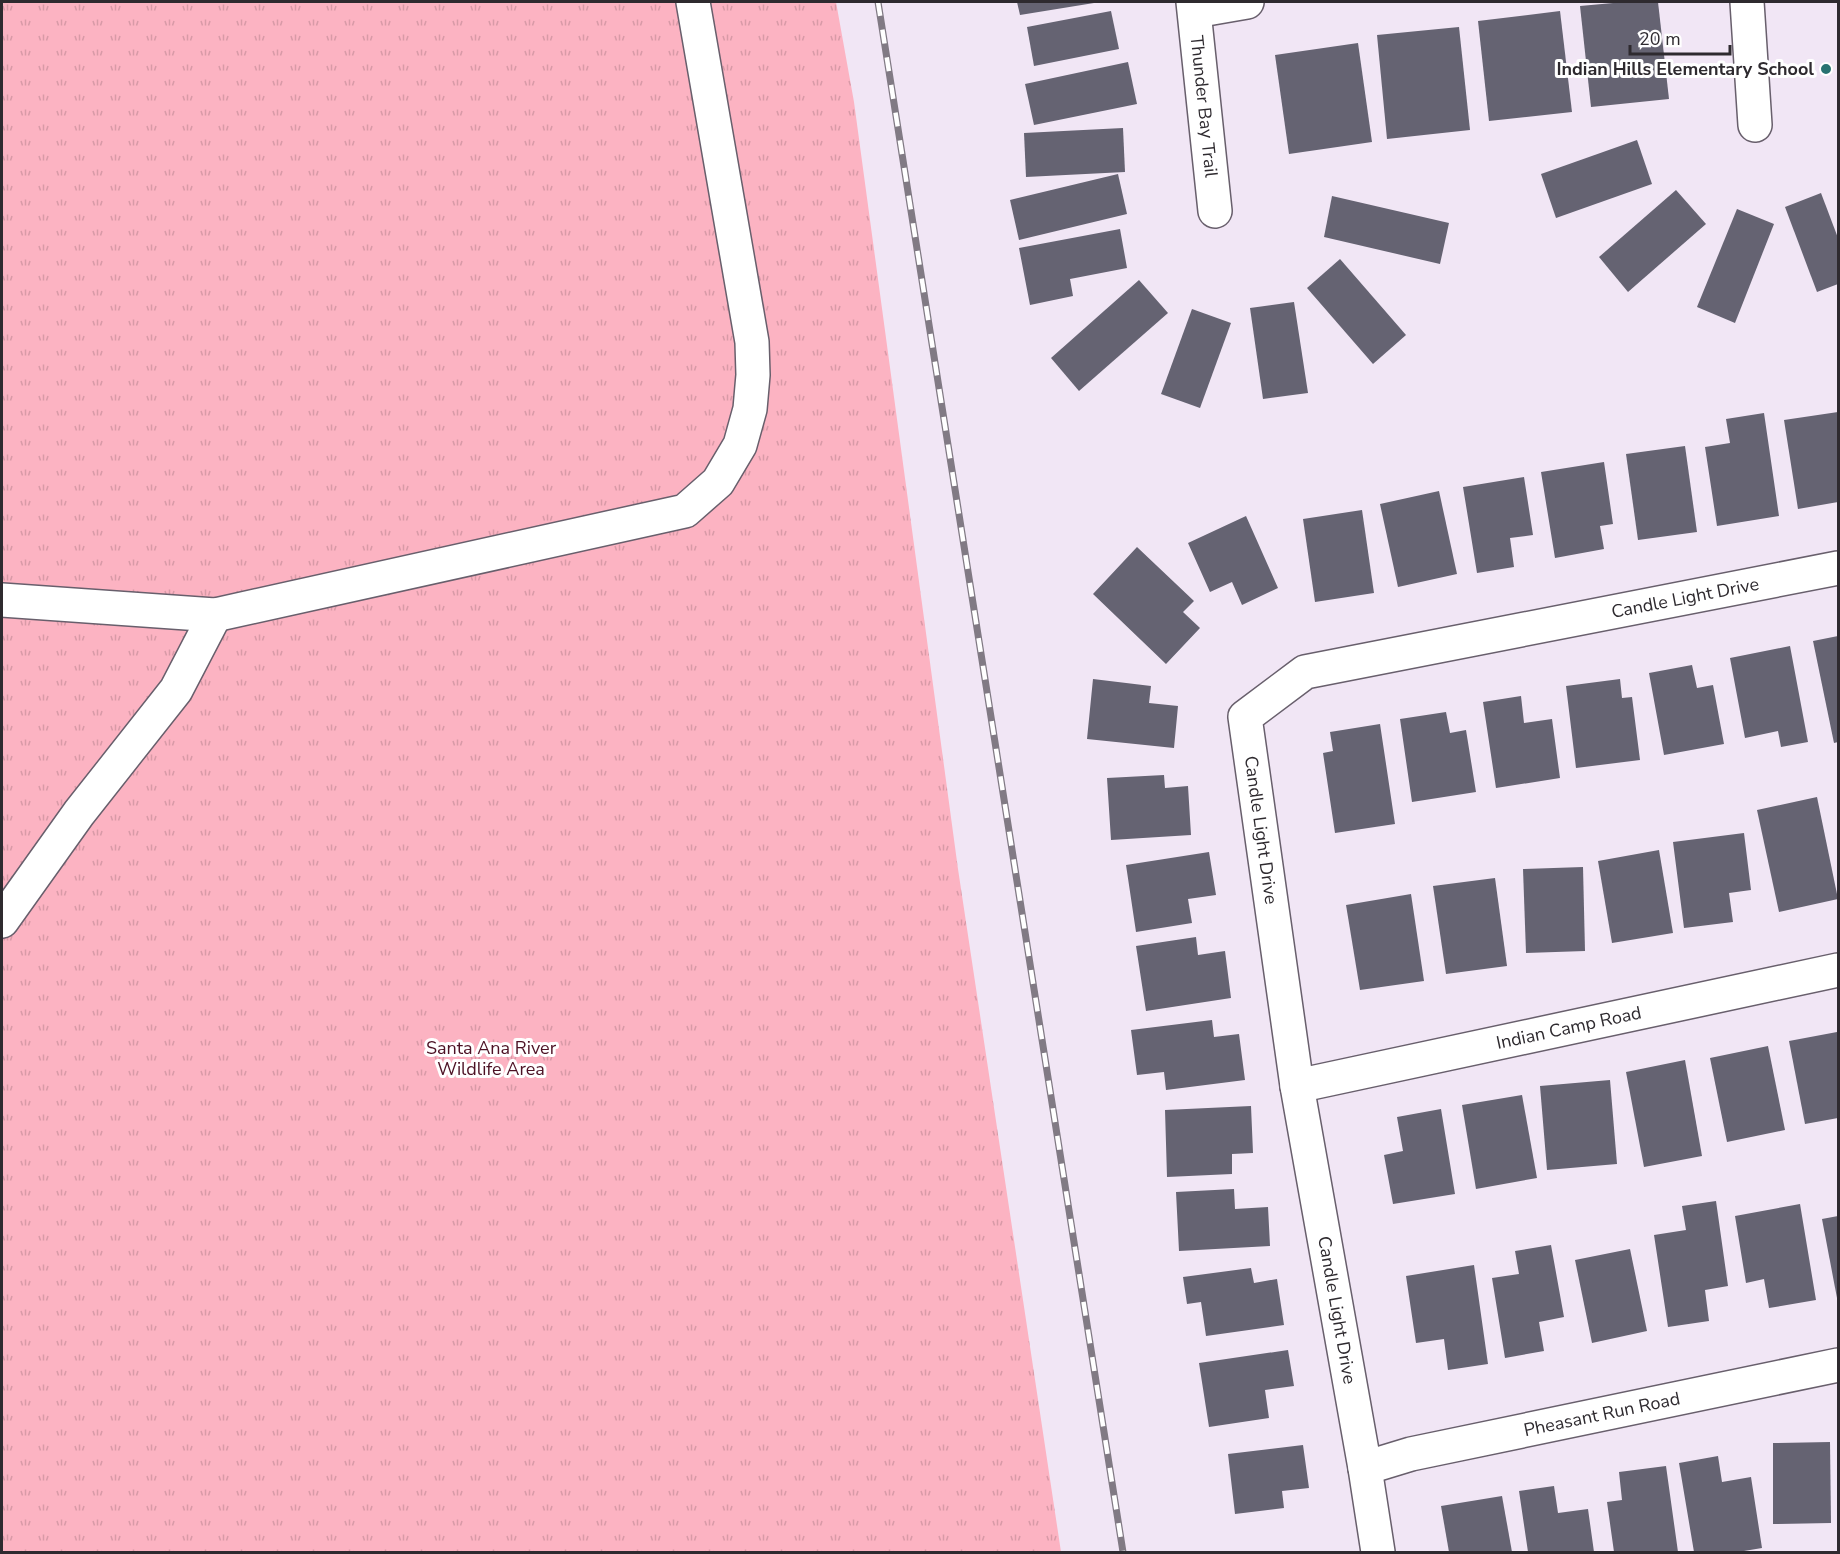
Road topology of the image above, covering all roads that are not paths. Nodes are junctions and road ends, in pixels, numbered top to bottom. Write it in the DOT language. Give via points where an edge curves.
graph roads {
  1 [pos="693,2"];
  2 [pos="1247,2"];
  3 [pos="1747,2"];
  4 [pos="1194,6"];
  5 [pos="1755,125"];
  6 [pos="1215,211"];
  7 [pos="1839,568"];
  8 [pos="2,600"];
  9 [pos="215,615"];
  10 [pos="2,921"];
  11 [pos="1839,970"];
  12 [pos="1298,1086"];
  13 [pos="1839,1365"];
  14 [pos="1365,1468"];
  15 [pos="1378,1552"];
  1 -- 9 [label="street" via="752,353 750,409 740,445 718,482 685,511"];
  2 -- 4 [label="street"];
  3 -- 5 [label="street"];
  4 -- 6 [label="street, Thunder Bay Trail"];
  7 -- 12 [label="street, Candle Light Drive" via="1305,672 1245,717"];
  8 -- 9 [label="street"];
  9 -- 10 [label="street" via="176,690 78,813"];
  11 -- 12 [label="street, Indian Camp Road"];
  12 -- 14 [label="street, Candle Light Drive"];
  13 -- 14 [label="street, Pheasant Run Road" via="1411,1454"];
  14 -- 15 [label="street, Candle Light Drive"];
}
